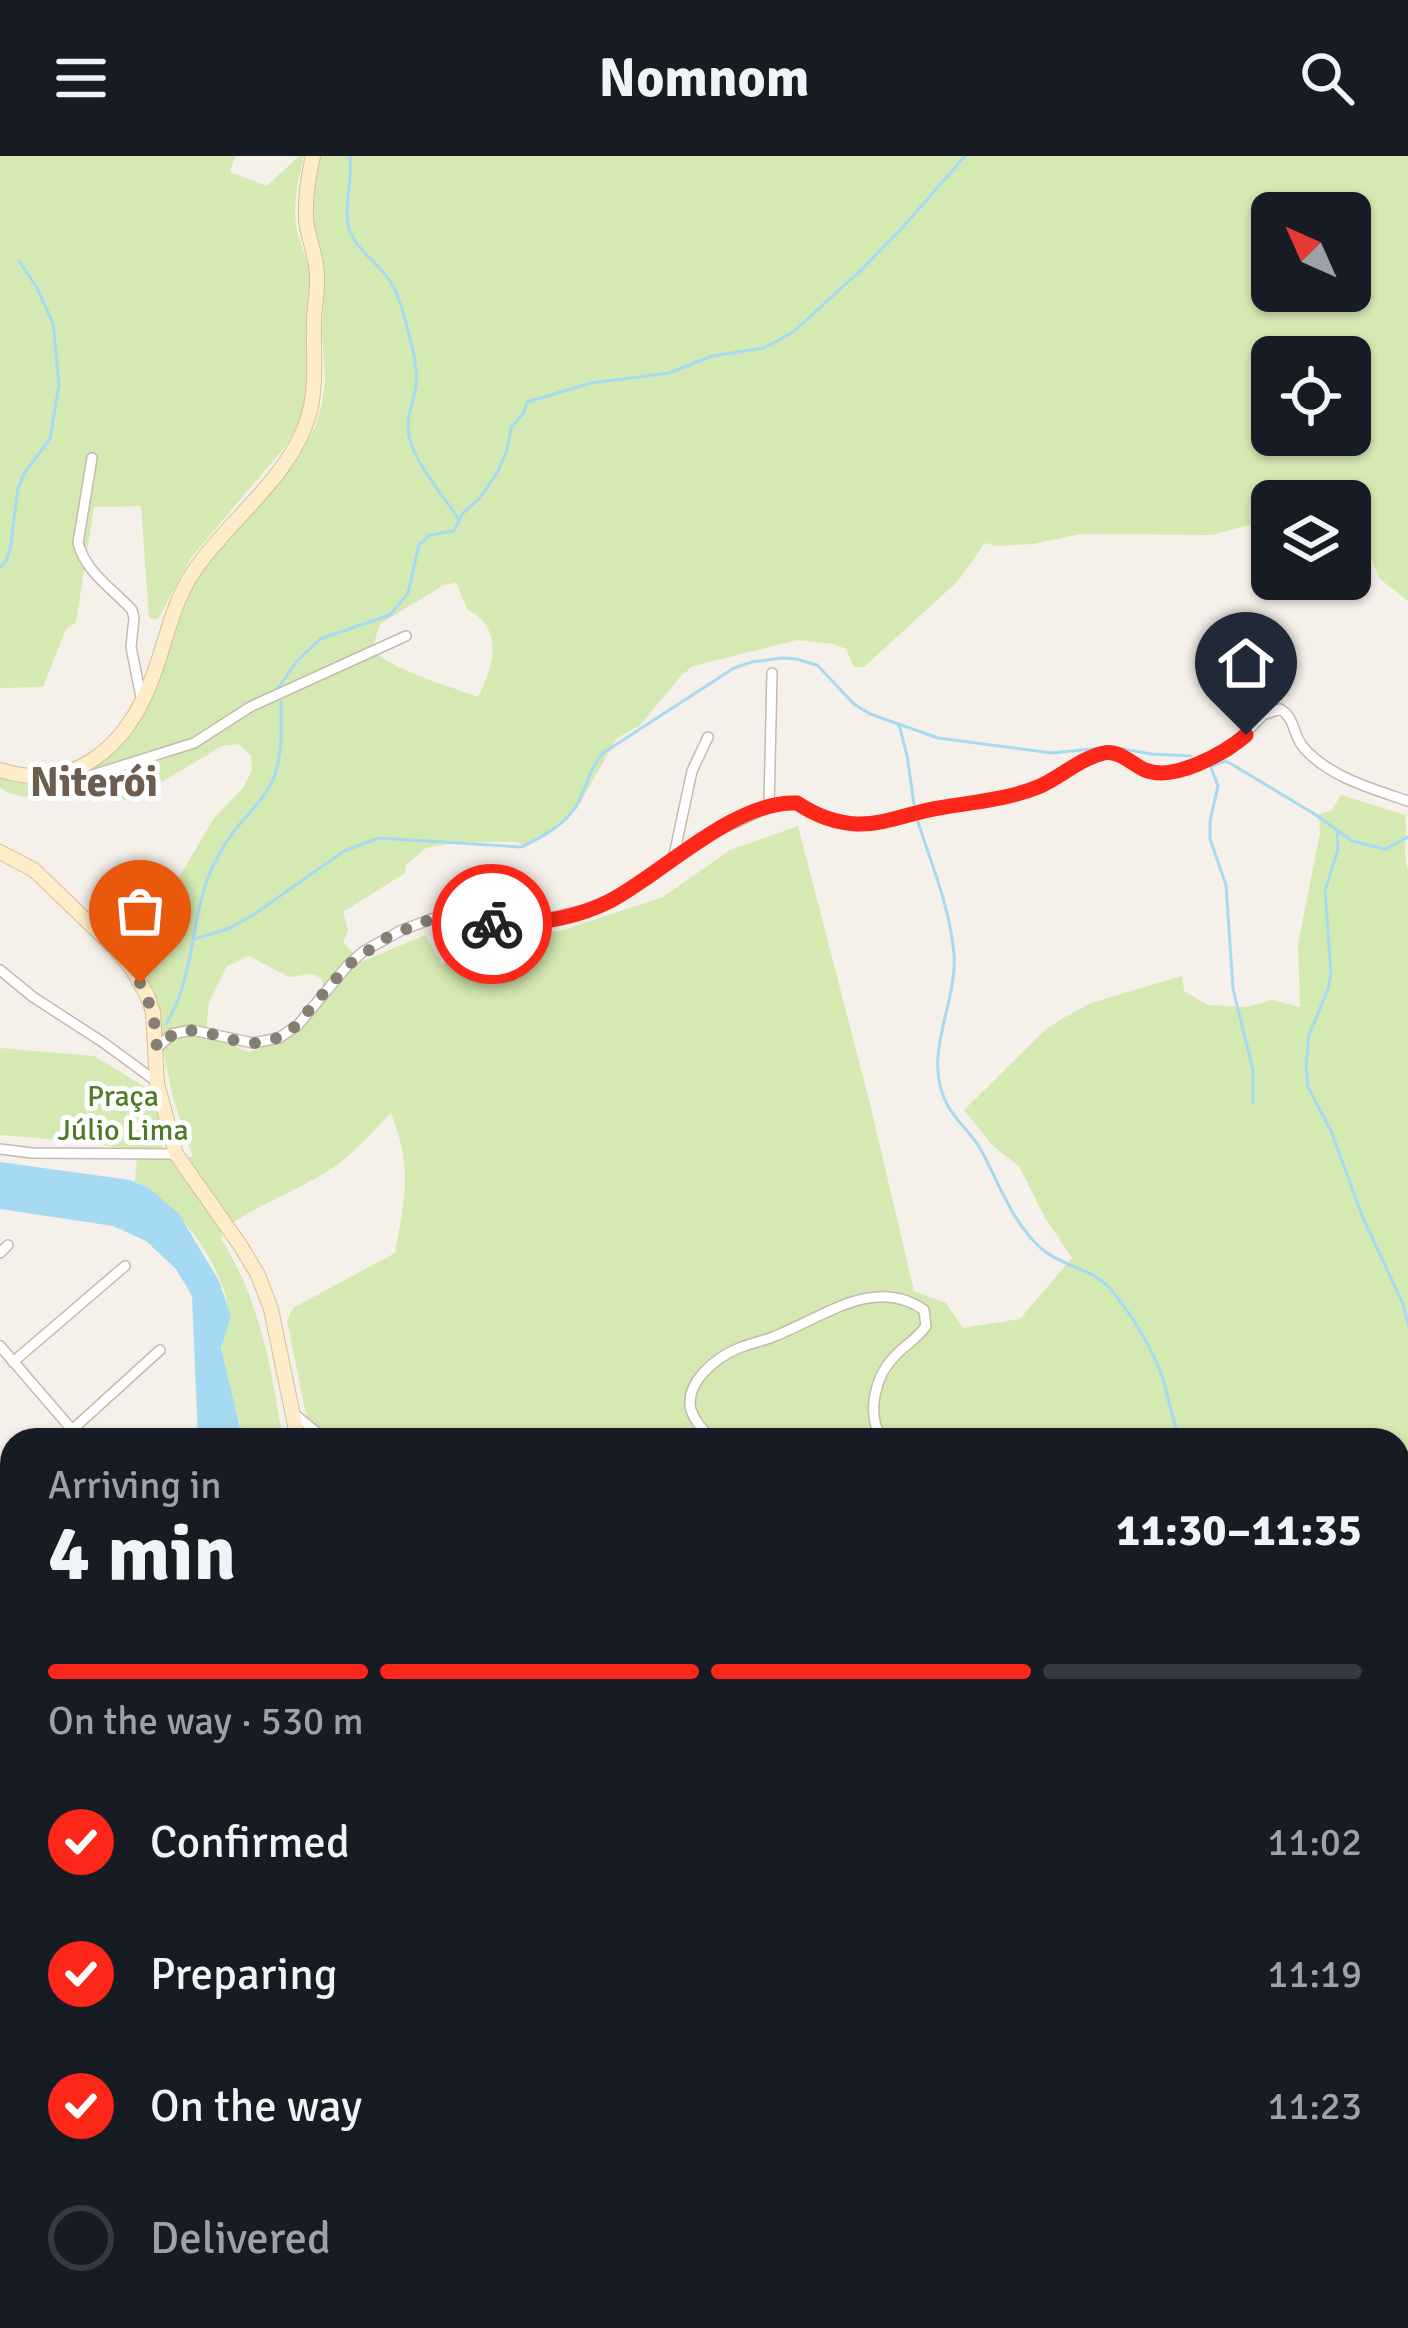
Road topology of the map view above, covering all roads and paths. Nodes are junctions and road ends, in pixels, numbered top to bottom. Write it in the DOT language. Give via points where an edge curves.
graph roads {
  1 [pos="313,156"];
  2 [pos="92,458"];
  3 [pos="406,636"];
  4 [pos="772,673"];
  5 [pos="142,702"];
  6 [pos="708,737"];
  7 [pos="0,770"];
  8 [pos="59,776"];
  9 [pos="1408,801"];
  10 [pos="769,807"];
  11 [pos="0,852"];
  12 [pos="673,860"];
  13 [pos="0,970"];
  14 [pos="157,1048"];
  15 [pos="158,1083"];
  16 [pos="0,1149"];
  17 [pos="176,1154"];
  18 [pos="125,1266"];
  19 [pos="0,1346"];
  20 [pos="160,1350"];
  21 [pos="13,1362"];
  22 [pos="291,1412"];
  23 [pos="71,1428"];
  24 [pos="75,1428"];
  25 [pos="295,1428"];
  26 [pos="311,1428"];
  27 [pos="702,1428"];
  28 [pos="877,1428"];
  1 -- 5 [label="main road" via="306,222 317,292 309,414 284,463 189,578"];
  2 -- 5 [label="street" via="78,544 92,571 132,610"];
  3 -- 8 [label="street" via="250,707 194,743 88,776"];
  4 -- 10 [label="street"];
  5 -- 8 [label="main road" via="105,751"];
  6 -- 12 [label="street" via="692,771"];
  7 -- 8 [label="main road"];
  9 -- 10 [label="street" via="1319,761 1280,709 1263,715 1228,751 1170,773 1106,753 1009,797 873,823 839,822 797,803"];
  10 -- 12 [label="street"];
  11 -- 14 [label="main road" via="34,870 125,958 153,1012"];
  12 -- 14 [label="street" via="596,908 535,923 450,915 402,930 348,965 279,1038 253,1043 191,1030"];
  13 -- 15 [label="street"];
  14 -- 15 [label="main road"];
  15 -- 17 [label="main road"];
  16 -- 17 [label="street"];
  17 -- 22 [label="main road" via="257,1275"];
  18 -- 21 [label="street"];
  19 -- 21 [label="street"];
  20 -- 24 [label="street"];
  21 -- 23 [label="street"];
  22 -- 25 [label="main road"];
  22 -- 26 [label="street"];
  27 -- 28 [label="street" via="691,1408 711,1366 856,1300 887,1296 924,1310 926,1326 884,1370"];
}
